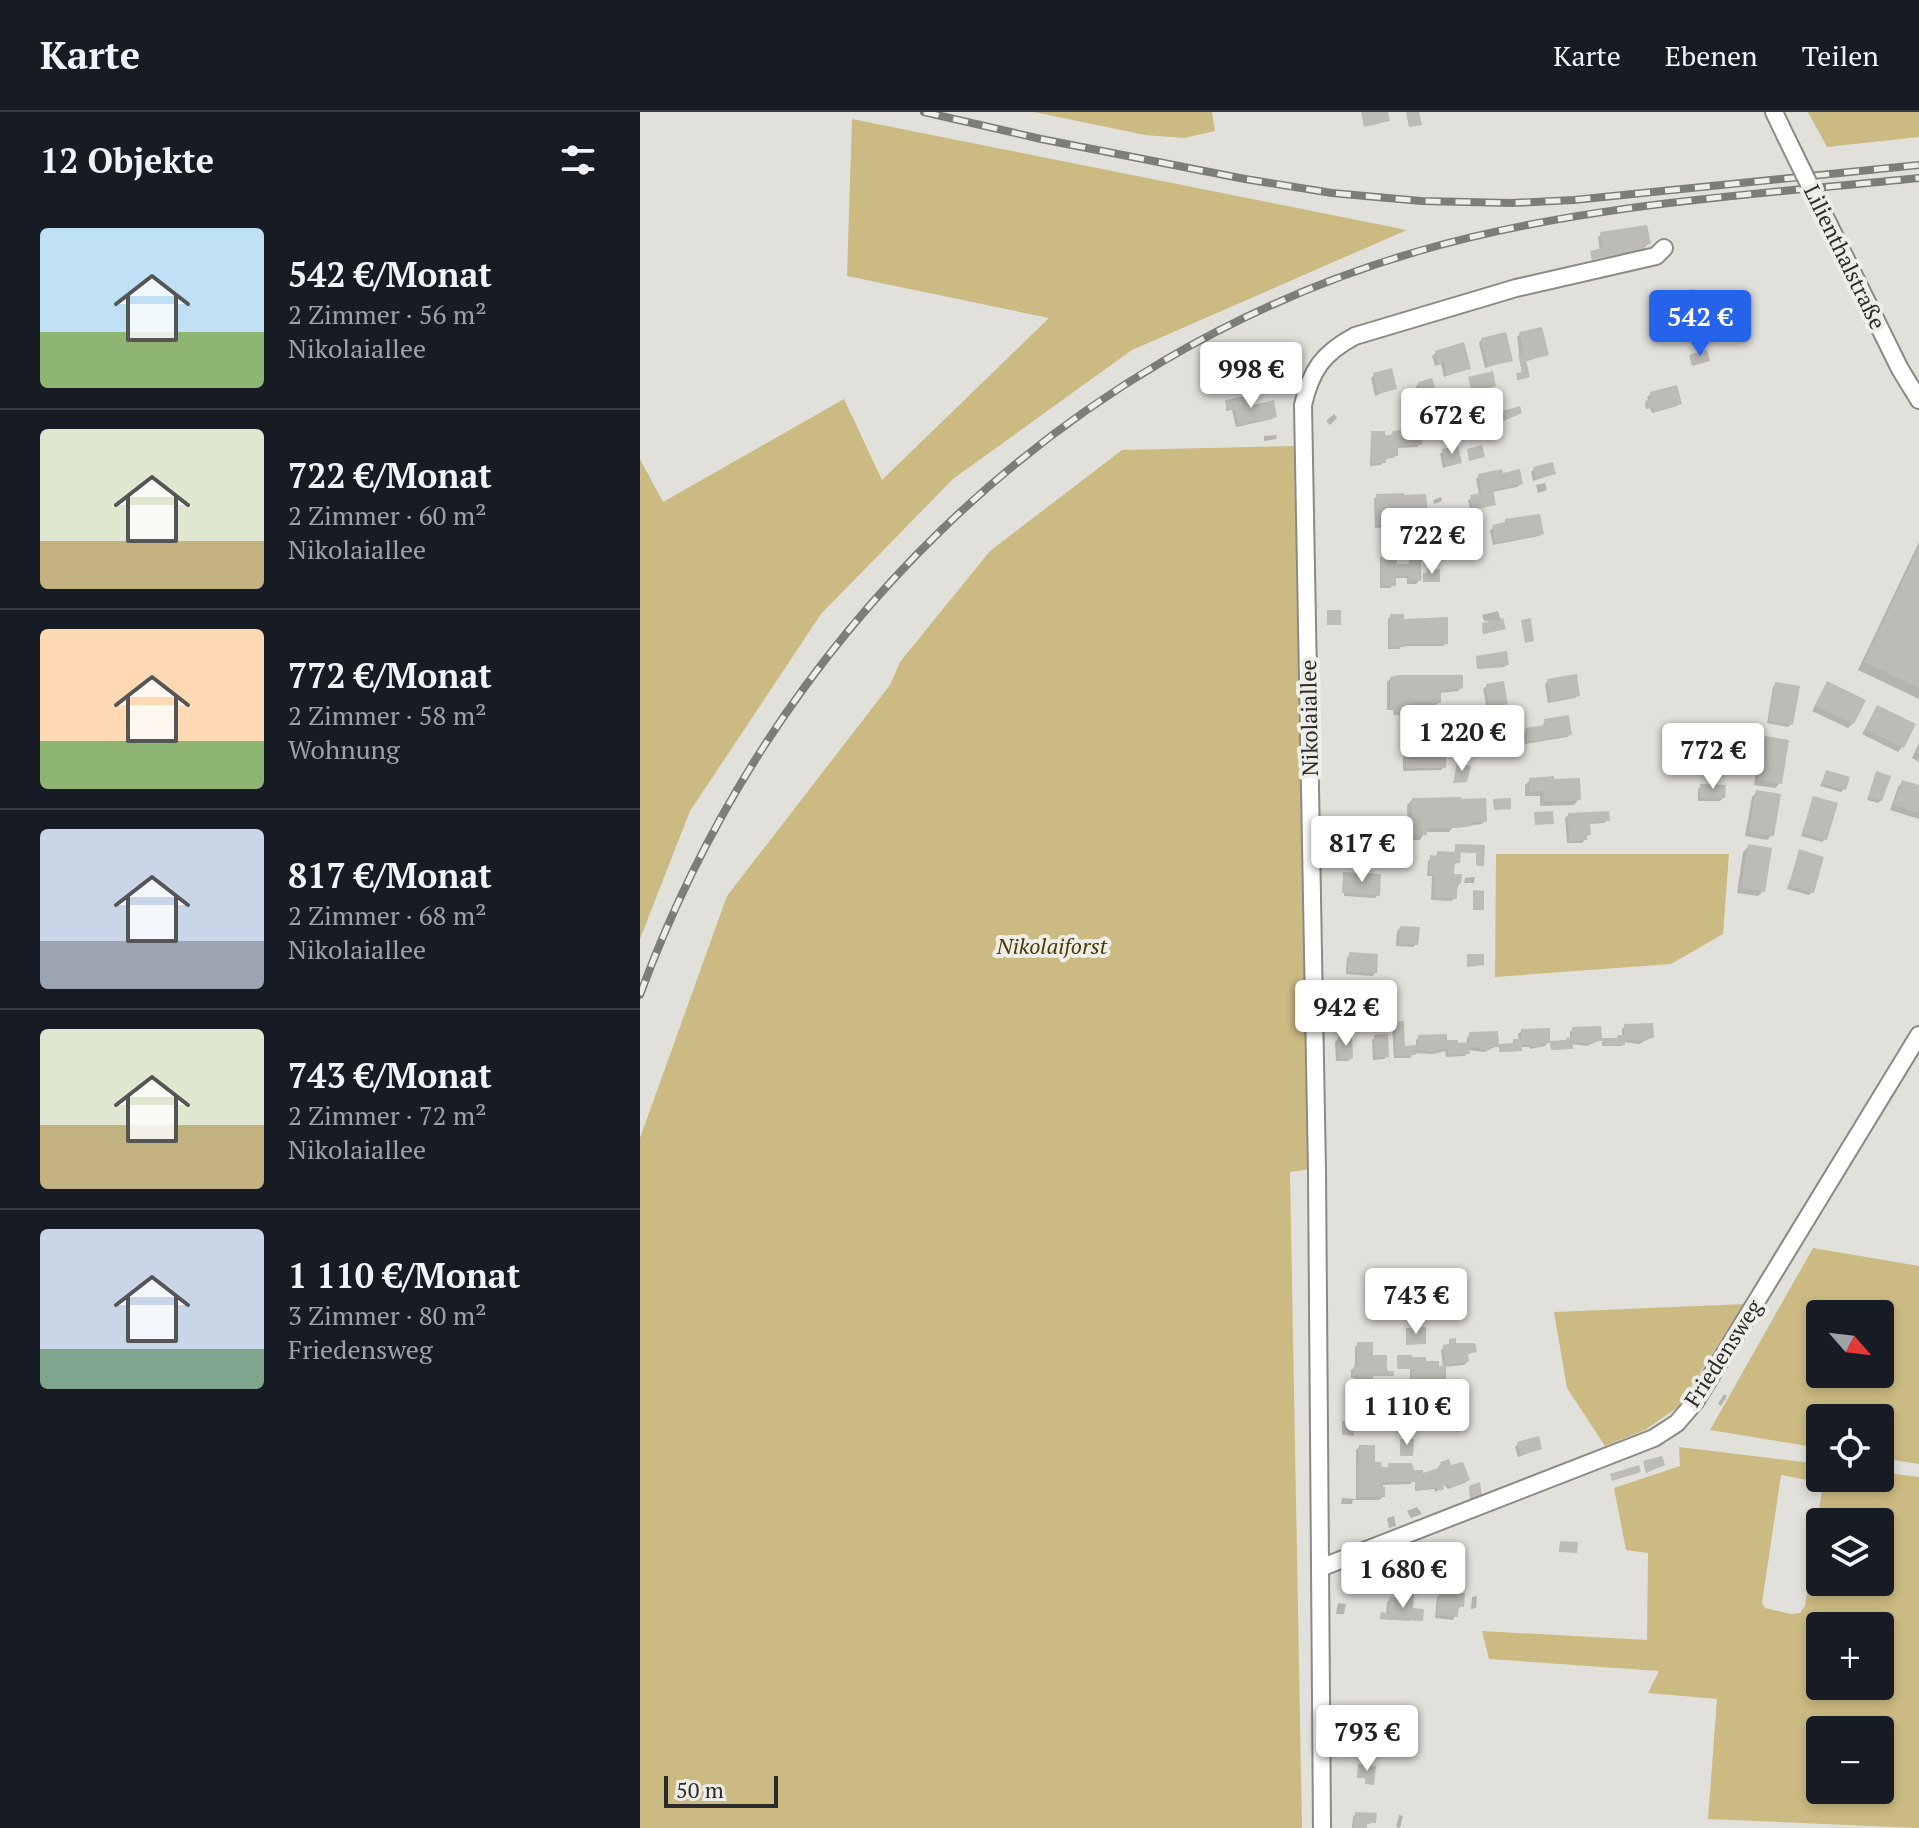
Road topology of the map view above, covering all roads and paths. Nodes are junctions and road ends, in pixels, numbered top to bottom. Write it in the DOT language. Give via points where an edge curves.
graph roads {
  1 [pos="1774,112"];
  2 [pos="1664,248"];
  3 [pos="1919,400"];
  4 [pos="1919,1035"];
  5 [pos="1320,1568"];
  6 [pos="1322,1828"];
  1 -- 3 [label="street, Lilienthalstraße, bridge"];
  2 -- 5 [label="street, Nikolaiallee" via="1656,256 1516,288 1355,336 1334,347 1308,383 1303,405"];
  4 -- 5 [label="street, Friedensweg" via="1695,1402 1677,1423 1654,1438"];
  5 -- 6 [label="street, Nikolaiallee"];
}
